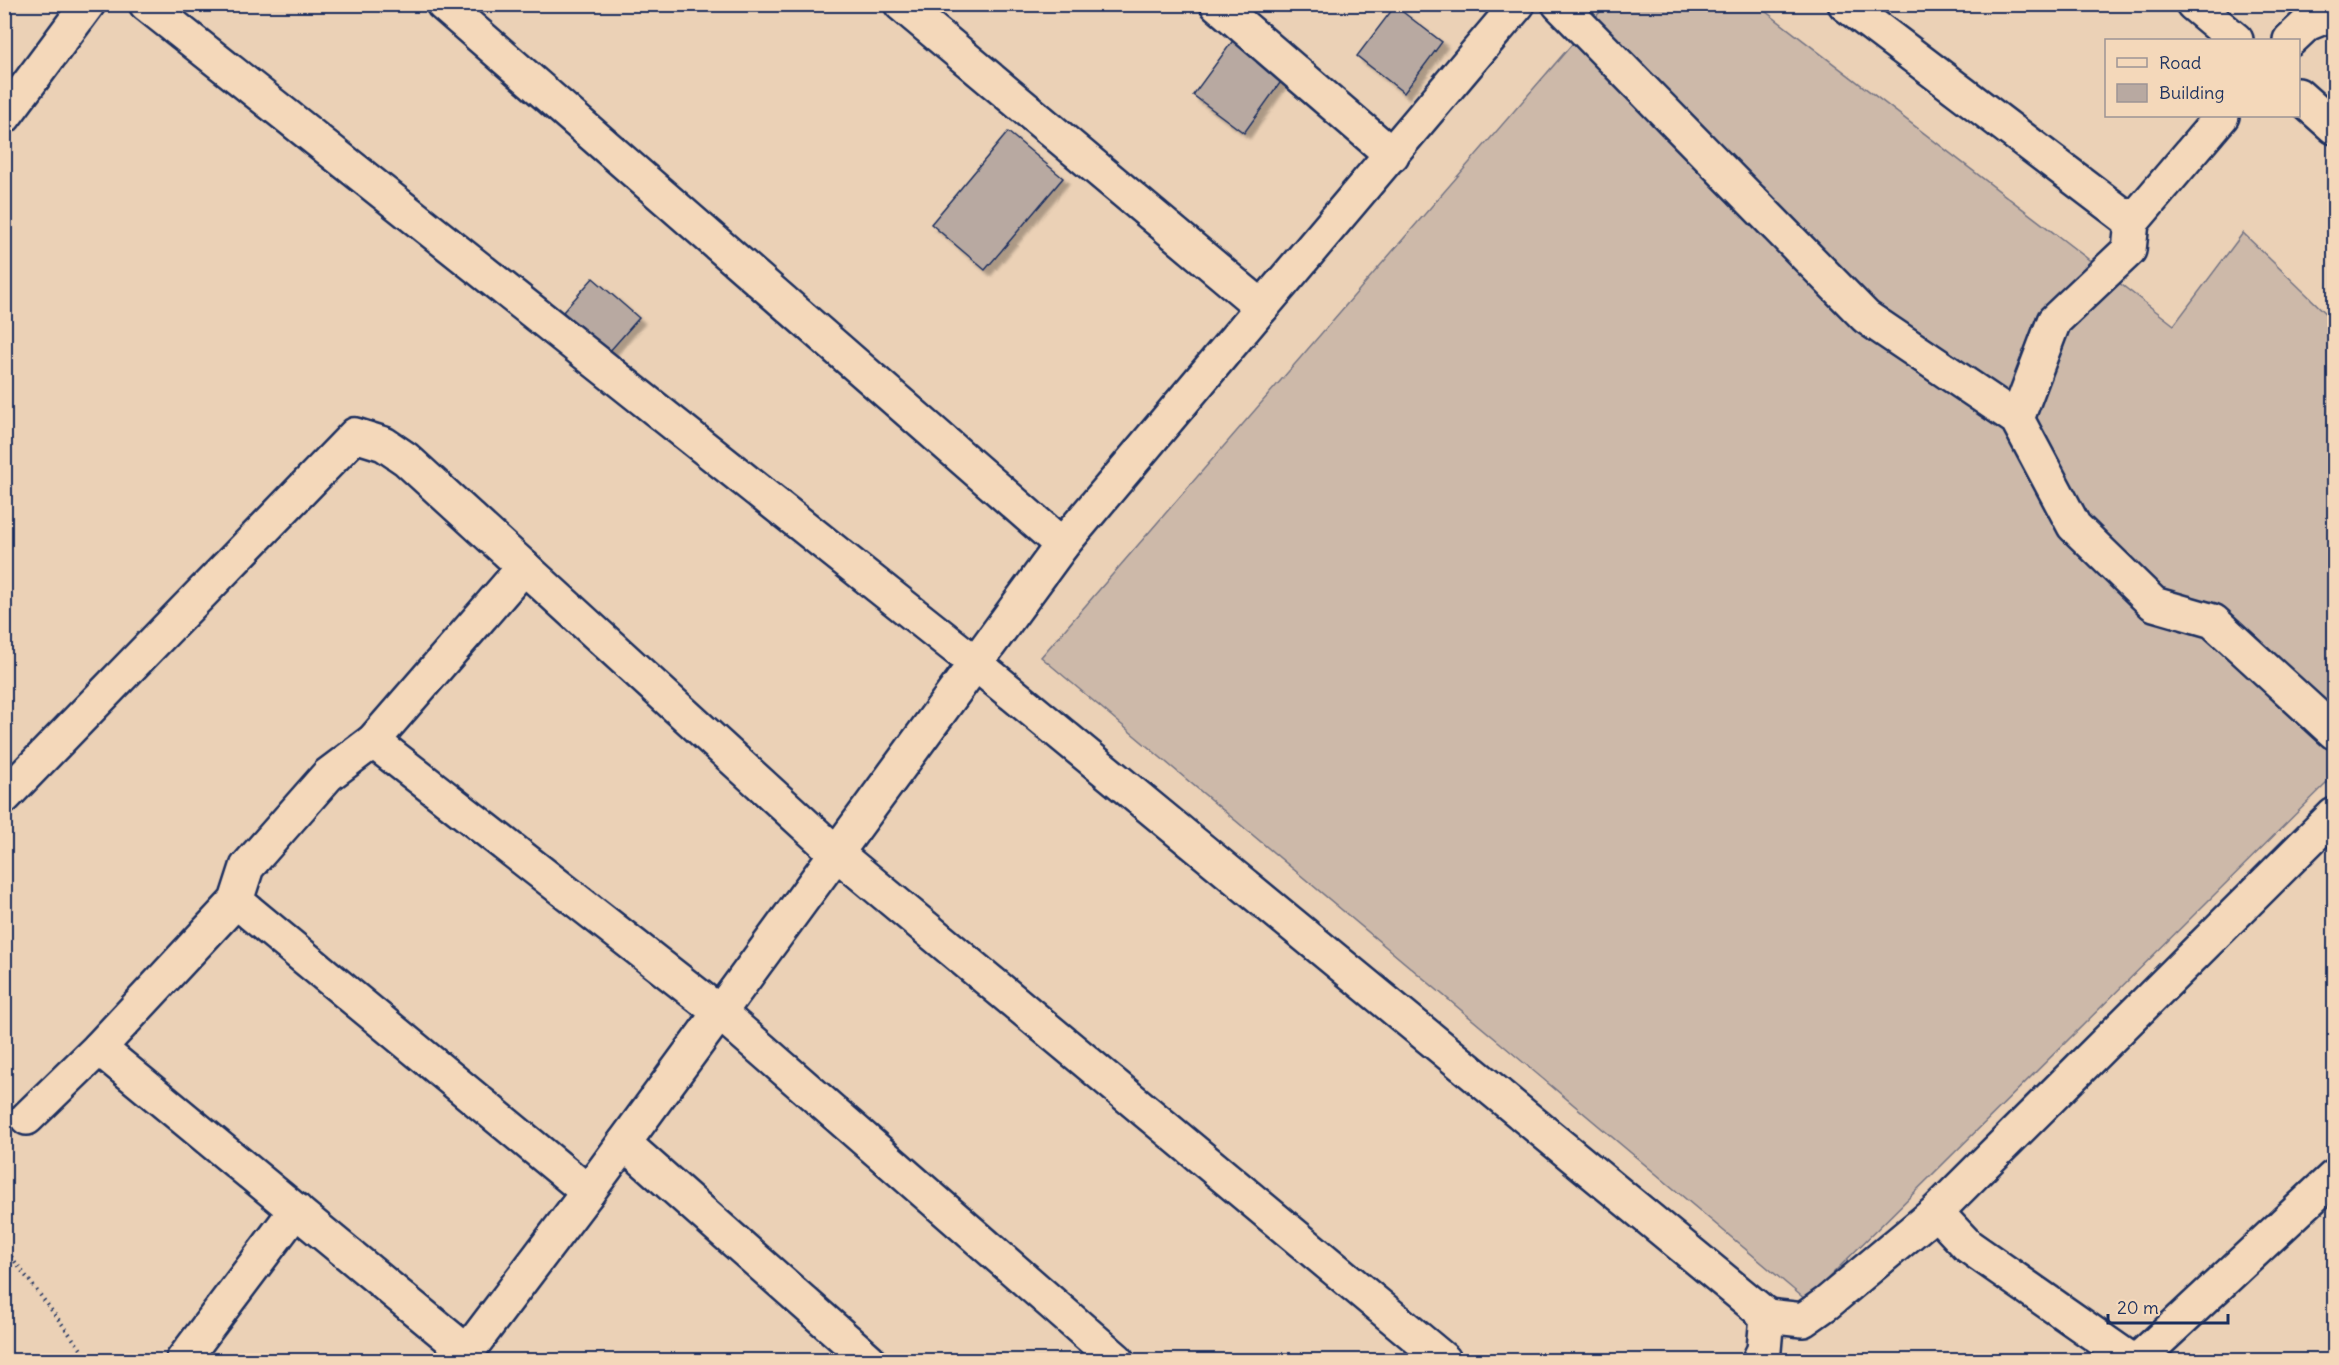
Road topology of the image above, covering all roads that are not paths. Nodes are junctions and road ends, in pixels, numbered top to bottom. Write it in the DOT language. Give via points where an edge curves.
graph roads {
  1 [pos="88,4"];
  2 [pos="146,4"];
  3 [pos="442,4"];
  4 [pos="902,4"];
  5 [pos="1217,4"];
  6 [pos="1518,4"];
  7 [pos="1559,4"];
  8 [pos="1845,4"];
  9 [pos="2193,4"];
  10 [pos="2334,13"];
  11 [pos="2235,39"];
  12 [pos="2291,39"];
  13 [pos="2300,97"];
  14 [pos="4,117"];
  15 [pos="2221,117"];
  16 [pos="2334,127"];
  17 [pos="1392,155"];
  18 [pos="2132,222"];
  19 [pos="1262,307"];
  20 [pos="2017,419"];
  21 [pos="1062,544"];
  22 [pos="525,567"];
  23 [pos="975,663"];
  24 [pos="2334,732"];
  25 [pos="373,741"];
  26 [pos="4,797"];
  27 [pos="2334,815"];
  28 [pos="836,853"];
  29 [pos="236,902"];
  30 [pos="719,1012"];
  31 [pos="99,1048"];
  32 [pos="27,1118"];
  33 [pos="624,1143"];
  34 [pos="2334,1177"];
  35 [pos="588,1192"];
  36 [pos="296,1210"];
  37 [pos="1936,1212"];
  38 [pos="1767,1316"];
  39 [pos="464,1356"];
  40 [pos="183,1360"];
  41 [pos="869,1360"];
  42 [pos="1117,1360"];
  43 [pos="1444,1360"];
  44 [pos="1759,1360"];
  45 [pos="2131,1360"];
  46 [pos="2138,1360"];
  1 -- 14 [label="street"];
  2 -- 23 [label="street"];
  3 -- 21 [label="street"];
  4 -- 19 [label="street"];
  5 -- 17 [label="street"];
  6 -- 17 [label="street"];
  7 -- 20 [label="street" via="1866,317"];
  8 -- 18 [label="street"];
  9 -- 11 [label="street"];
  10 -- 12 [label="street" via="2307,24"];
  13 -- 16 [label="street"];
  15 -- 18 [label="street"];
  17 -- 19 [label="street"];
  18 -- 20 [label="street" via="2129,250 2054,321"];
  19 -- 21 [label="street"];
  20 -- 24 [label="street" via="2074,526 2154,604 2213,621"];
  21 -- 23 [label="street"];
  22 -- 25 [label="street"];
  22 -- 26 [label="street" via="406,459 384,444 355,435"];
  22 -- 28 [label="street"];
  23 -- 28 [label="street"];
  23 -- 38 [label="street"];
  25 -- 29 [label="street" via="328,775 247,867"];
  25 -- 30 [label="street"];
  27 -- 37 [label="street"];
  28 -- 30 [label="street"];
  28 -- 43 [label="street"];
  29 -- 31 [label="street"];
  29 -- 35 [label="street"];
  30 -- 33 [label="street"];
  30 -- 42 [label="street"];
  31 -- 32 [label="street"];
  31 -- 36 [label="street"];
  33 -- 35 [label="street"];
  33 -- 41 [label="street"];
  34 -- 46 [label="street"];
  35 -- 39 [label="street"];
  36 -- 39 [label="street"];
  36 -- 40 [label="street"];
  37 -- 38 [label="street" via="1803,1320"];
  37 -- 45 [label="street" via="1968,1246"];
  38 -- 44 [label="street" via="1764,1350"];
}
